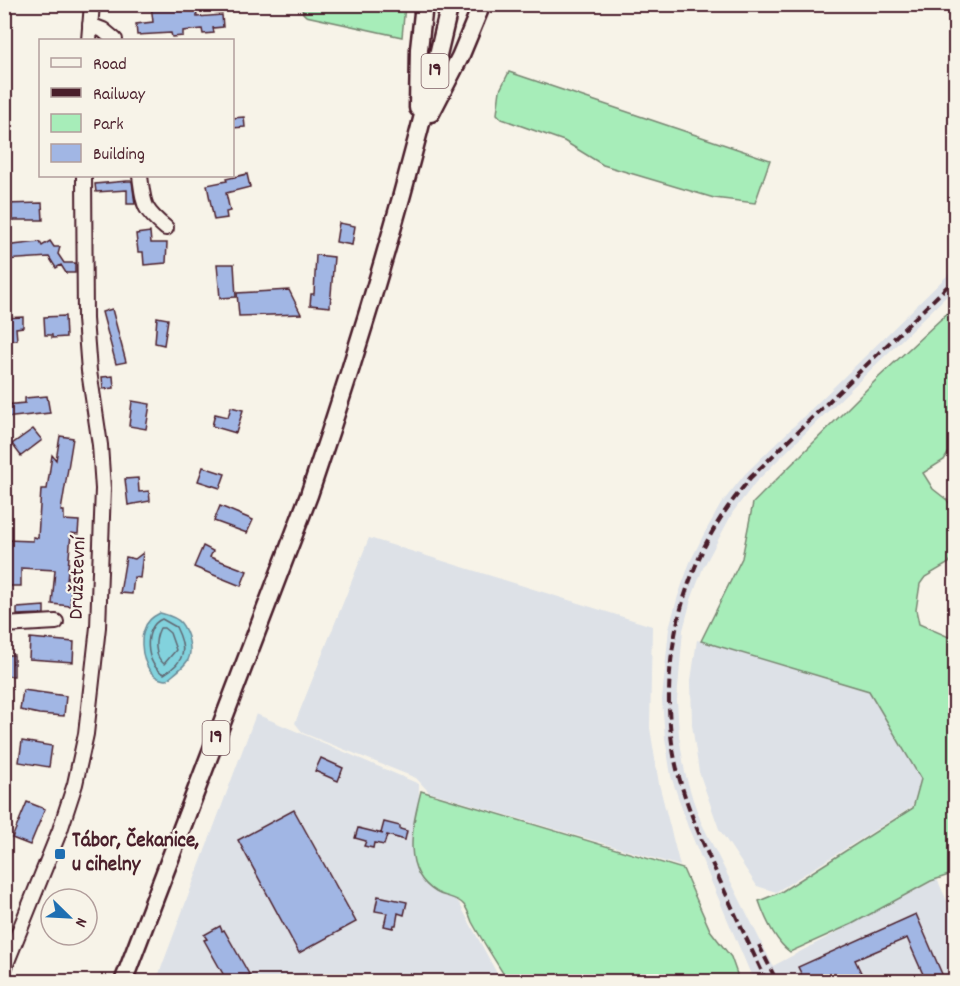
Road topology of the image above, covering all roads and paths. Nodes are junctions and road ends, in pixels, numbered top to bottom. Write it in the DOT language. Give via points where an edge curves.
graph roads {
  1 [pos="93,4"];
  2 [pos="423,4"];
  3 [pos="450,4"];
  4 [pos="482,4"];
  5 [pos="90,25"];
  6 [pos="89,39"];
  7 [pos="114,39"];
  8 [pos="418,138"];
  9 [pos="84,177"];
  10 [pos="140,177"];
  11 [pos="166,228"];
  12 [pos="56,622"];
  13 [pos="4,625"];
  14 [pos="4,969"];
  15 [pos="123,981"];
  1 -- 5 [label="street"];
  2 -- 8 [label="main road"];
  3 -- 8 [label="main road, 19"];
  4 -- 8 [label="main road"];
  5 -- 6 [label="street"];
  5 -- 7 [label="street"];
  8 -- 15 [label="main road, 19" via="354,361 309,495"];
  9 -- 14 [label="street, Družstevní" via="88,371 103,489 98,627 86,734 75,784"];
  10 -- 11 [label="street" via="143,203"];
  12 -- 13 [label="street"];
}
